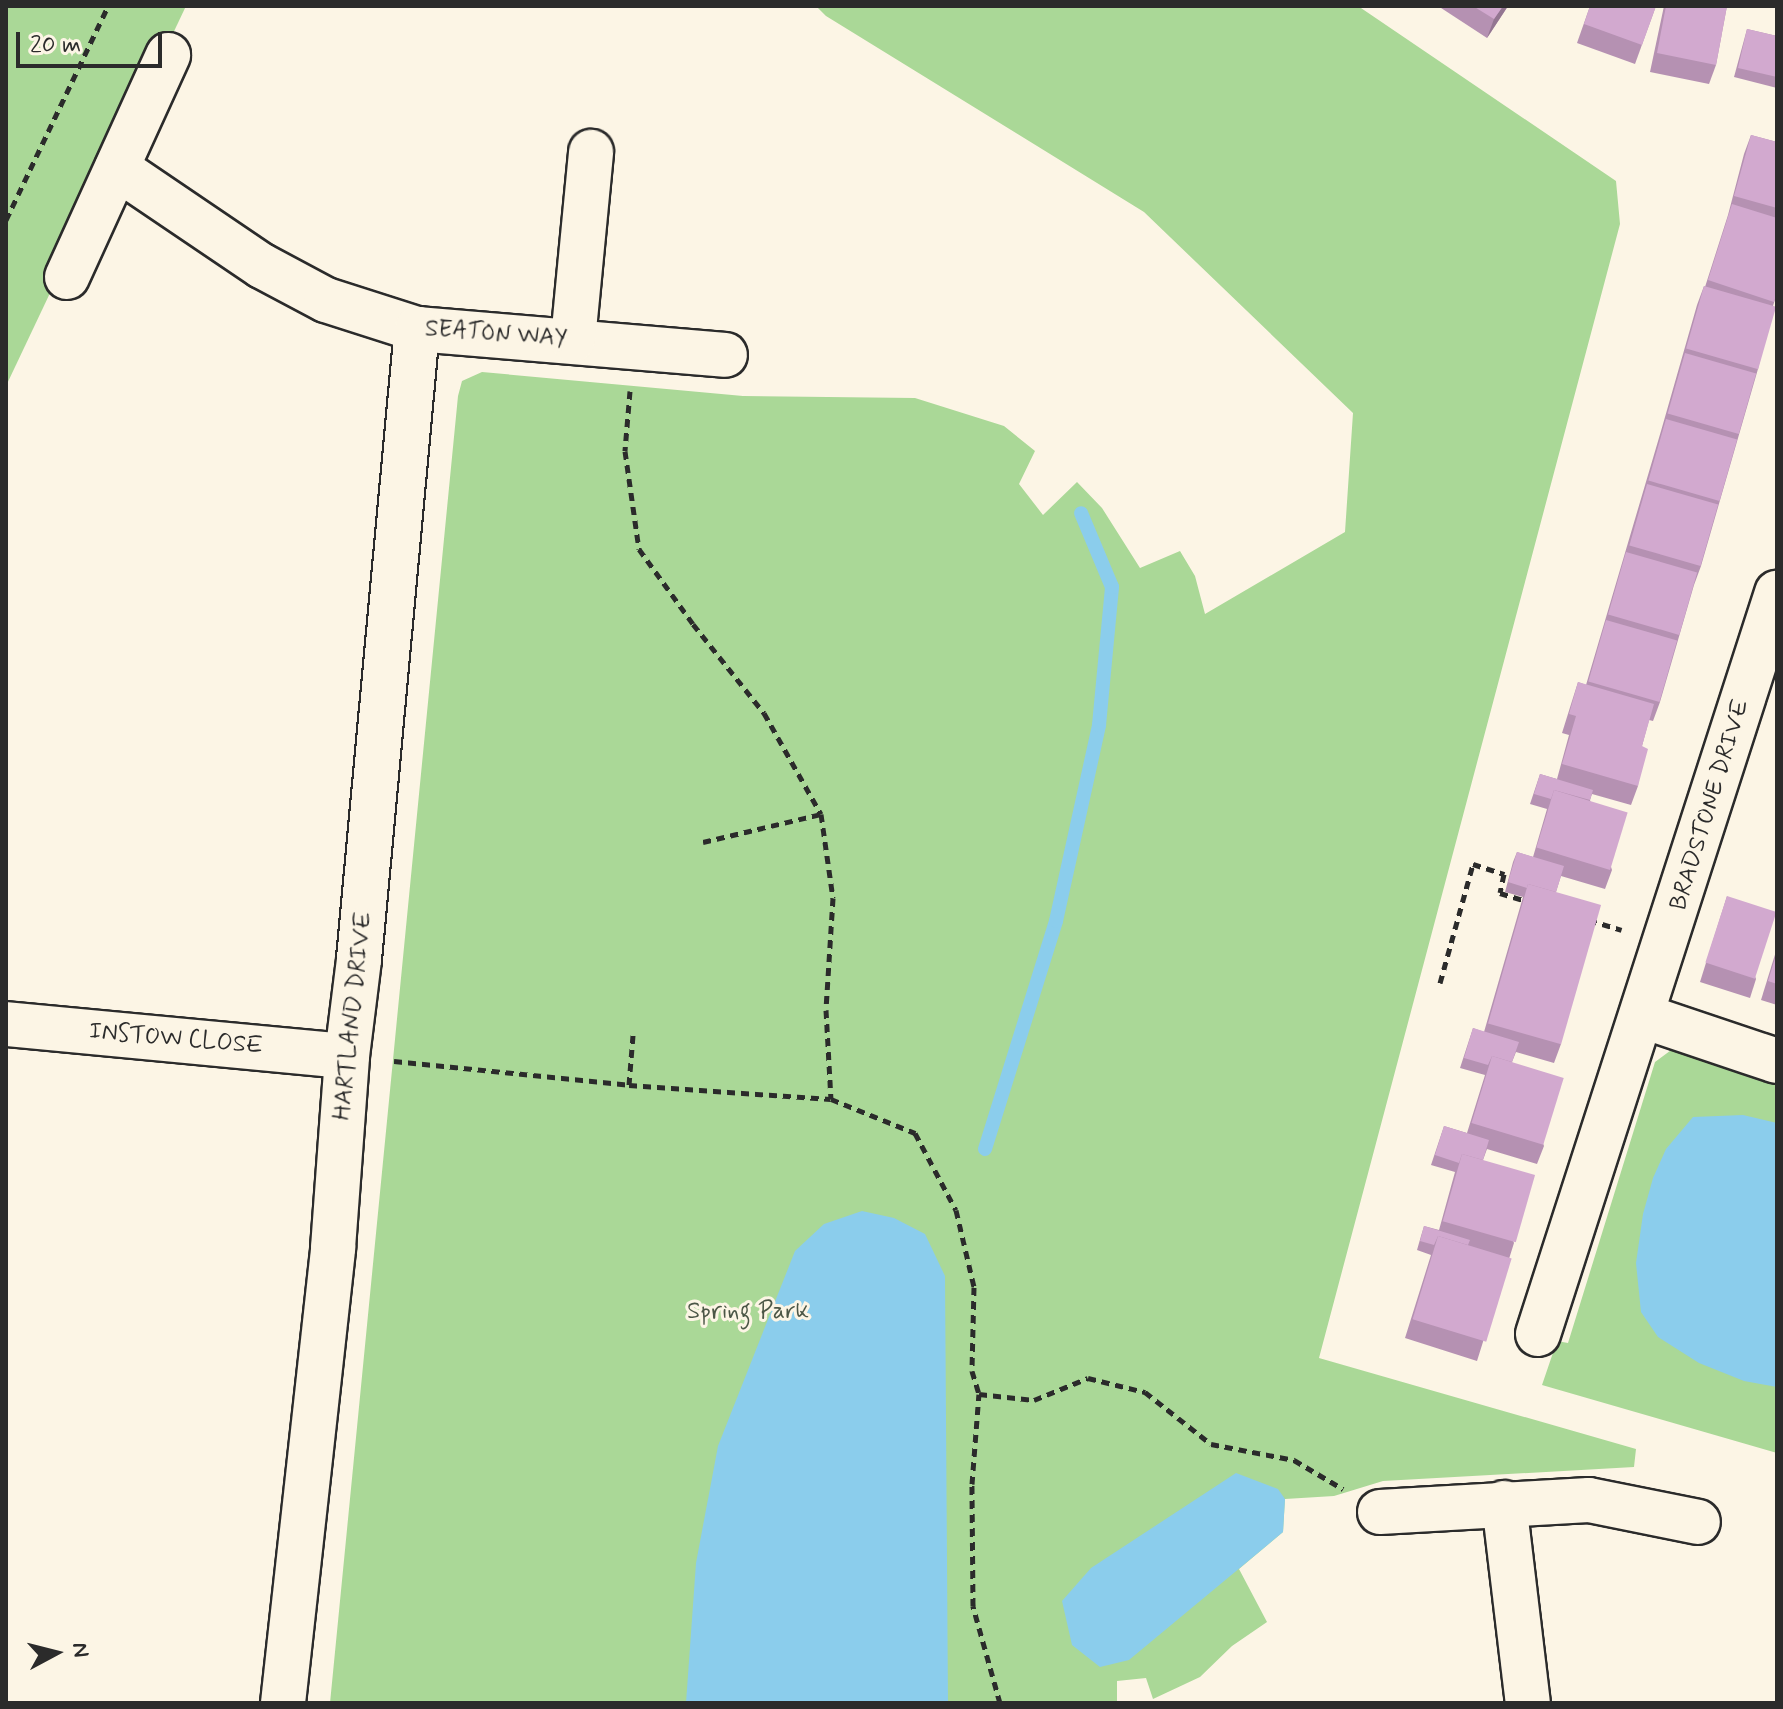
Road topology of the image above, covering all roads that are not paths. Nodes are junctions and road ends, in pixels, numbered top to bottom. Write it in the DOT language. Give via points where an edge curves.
graph roads {
  1 [pos="168,55"];
  2 [pos="591,152"];
  3 [pos="117,168"];
  4 [pos="67,277"];
  5 [pos="417,329"];
  6 [pos="573,340"];
  7 [pos="725,355"];
  8 [pos="1777,593"];
  9 [pos="1643,1016"];
  10 [pos="6,1024"];
  11 [pos="347,1056"];
  12 [pos="1777,1061"];
  13 [pos="1538,1334"];
  14 [pos="1504,1503"];
  15 [pos="1380,1512"];
  16 [pos="1698,1522"];
  17 [pos="283,1703"];
  18 [pos="1528,1703"];
  1 -- 3 [label="street"];
  2 -- 6 [label="street"];
  3 -- 4 [label="street"];
  3 -- 5 [label="street, SEATON WAY" via="262,266 326,300"];
  5 -- 6 [label="street, SEATON WAY"];
  5 -- 11 [label="street, HARTLAND DRIVE"];
  6 -- 7 [label="street, SEATON WAY"];
  8 -- 9 [label="street, BRADSTONE DRIVE"];
  9 -- 12 [label="street"];
  9 -- 13 [label="street, BRADSTONE DRIVE"];
  10 -- 11 [label="street, INSTOW CLOSE"];
  11 -- 17 [label="street, HARTLAND DRIVE" via="333,1248"];
  14 -- 15 [label="street"];
  14 -- 16 [label="street" via="1589,1500"];
  14 -- 18 [label="street"];
}
